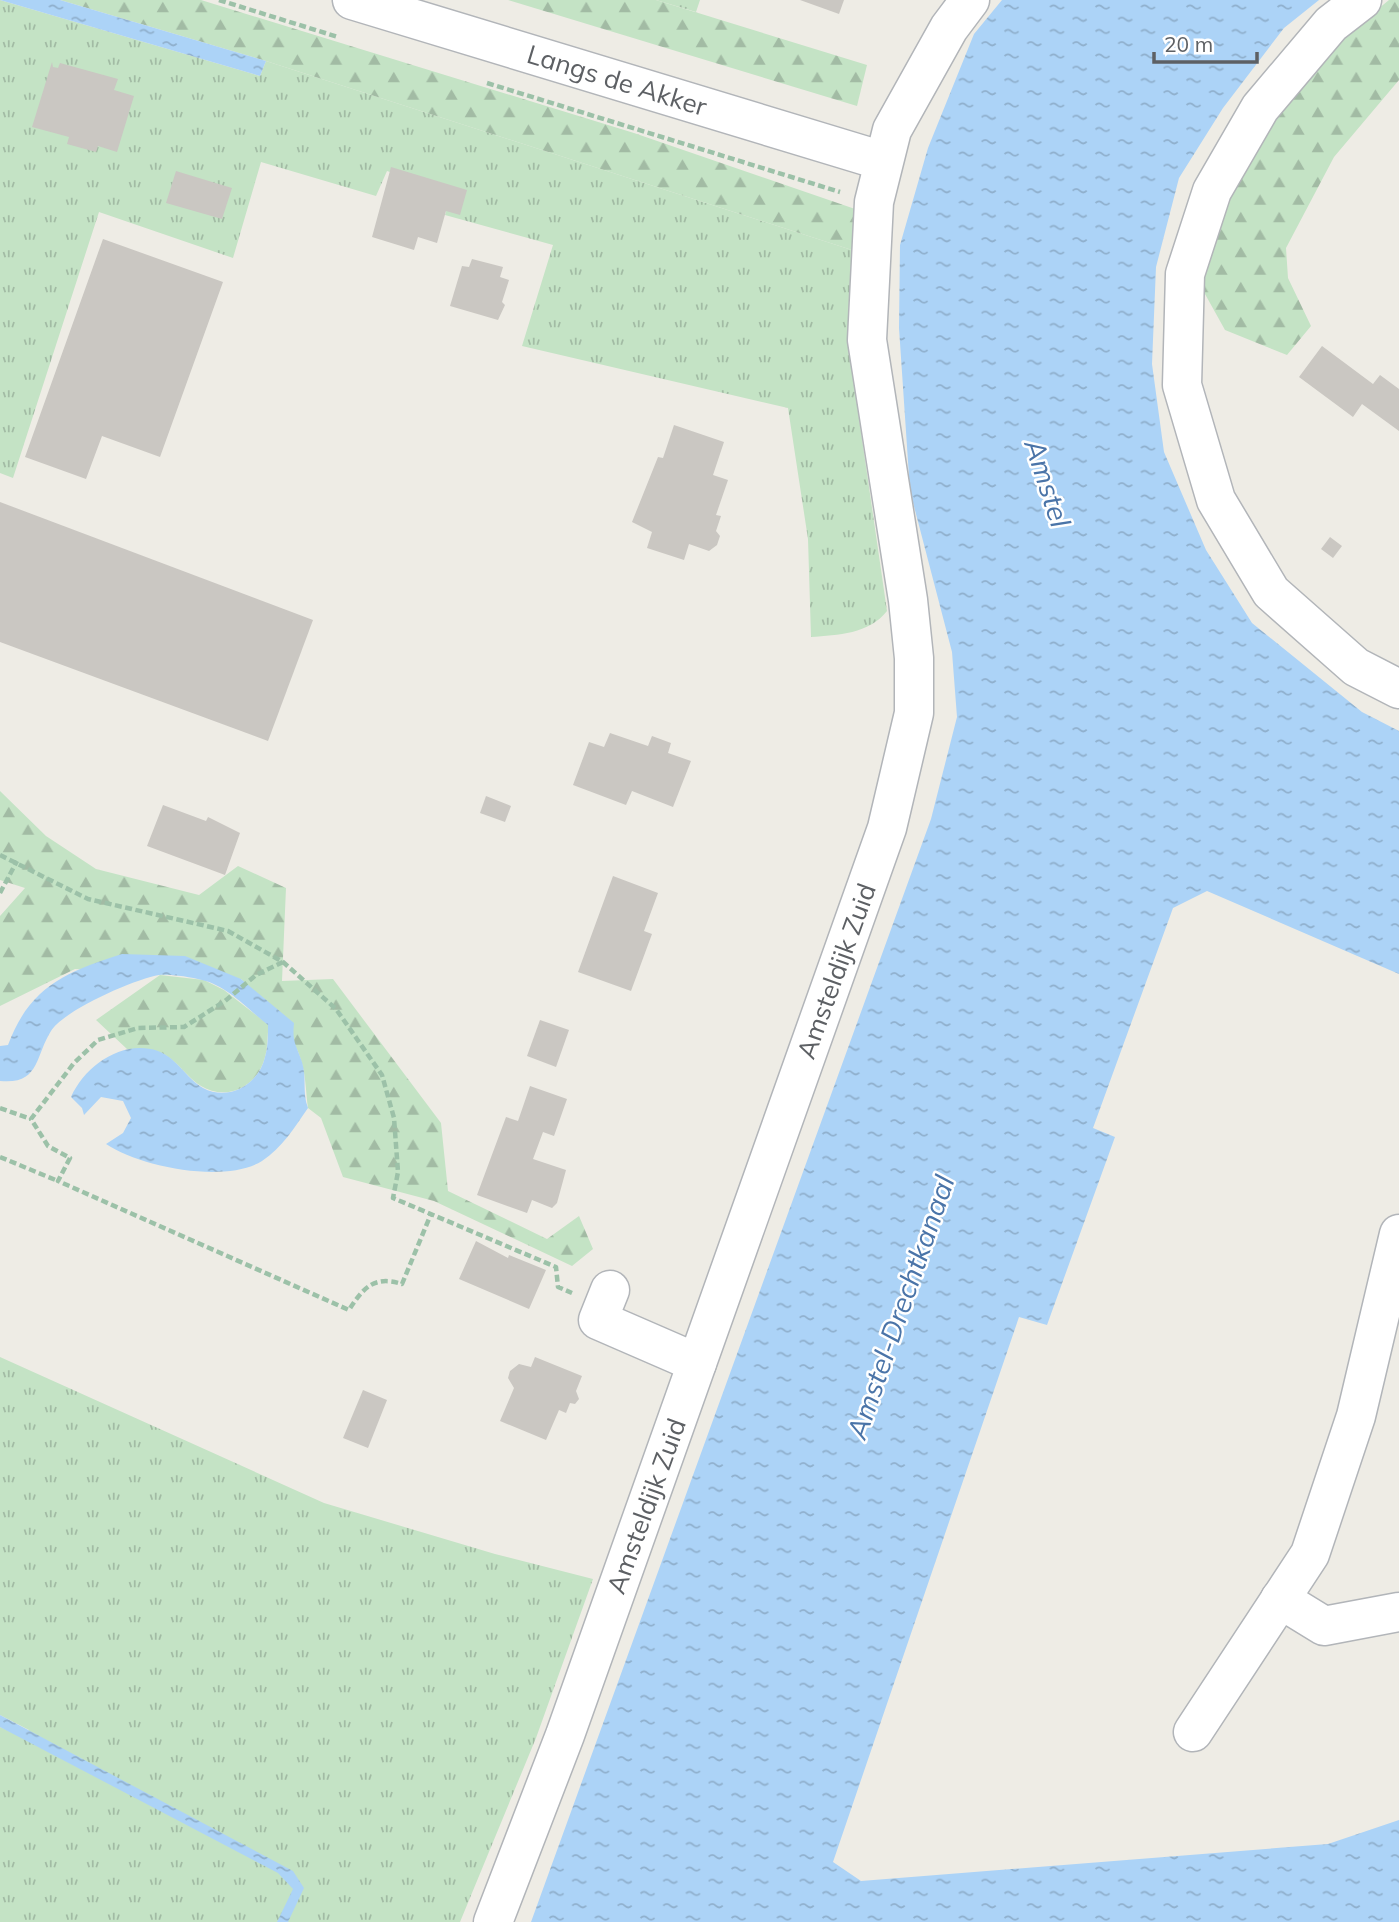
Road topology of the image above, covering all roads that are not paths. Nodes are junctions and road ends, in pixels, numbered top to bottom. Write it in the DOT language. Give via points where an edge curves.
graph roads {
  1 [pos="352,0"];
  2 [pos="970,0"];
  3 [pos="1362,0"];
  4 [pos="883,161"];
  5 [pos="1399,689"];
  6 [pos="1399,1234"];
  7 [pos="607,1298"];
  8 [pos="697,1363"];
  9 [pos="1280,1599"];
  10 [pos="1399,1612"];
  11 [pos="1193,1732"];
  12 [pos="493,1922"];
  1 -- 4 [label="street, Langs de Akker"];
  2 -- 4 [label="street, Amsteldijk Zuid" via="949,28 892,130"];
  3 -- 5 [label="street" via="1331,24 1259,108 1212,191 1185,274 1182,386 1216,500 1270,592 1356,667"];
  4 -- 8 [label="street, Amsteldijk Zuid" via="874,202 867,340 908,600 914,713 887,828"];
  6 -- 9 [label="street" via="1356,1416 1310,1553"];
  7 -- 8 [label="street" via="598,1320"];
  8 -- 12 [label="street, Amsteldijk Zuid" via="565,1735"];
  9 -- 10 [label="street" via="1325,1626"];
  9 -- 11 [label="street"];
}
